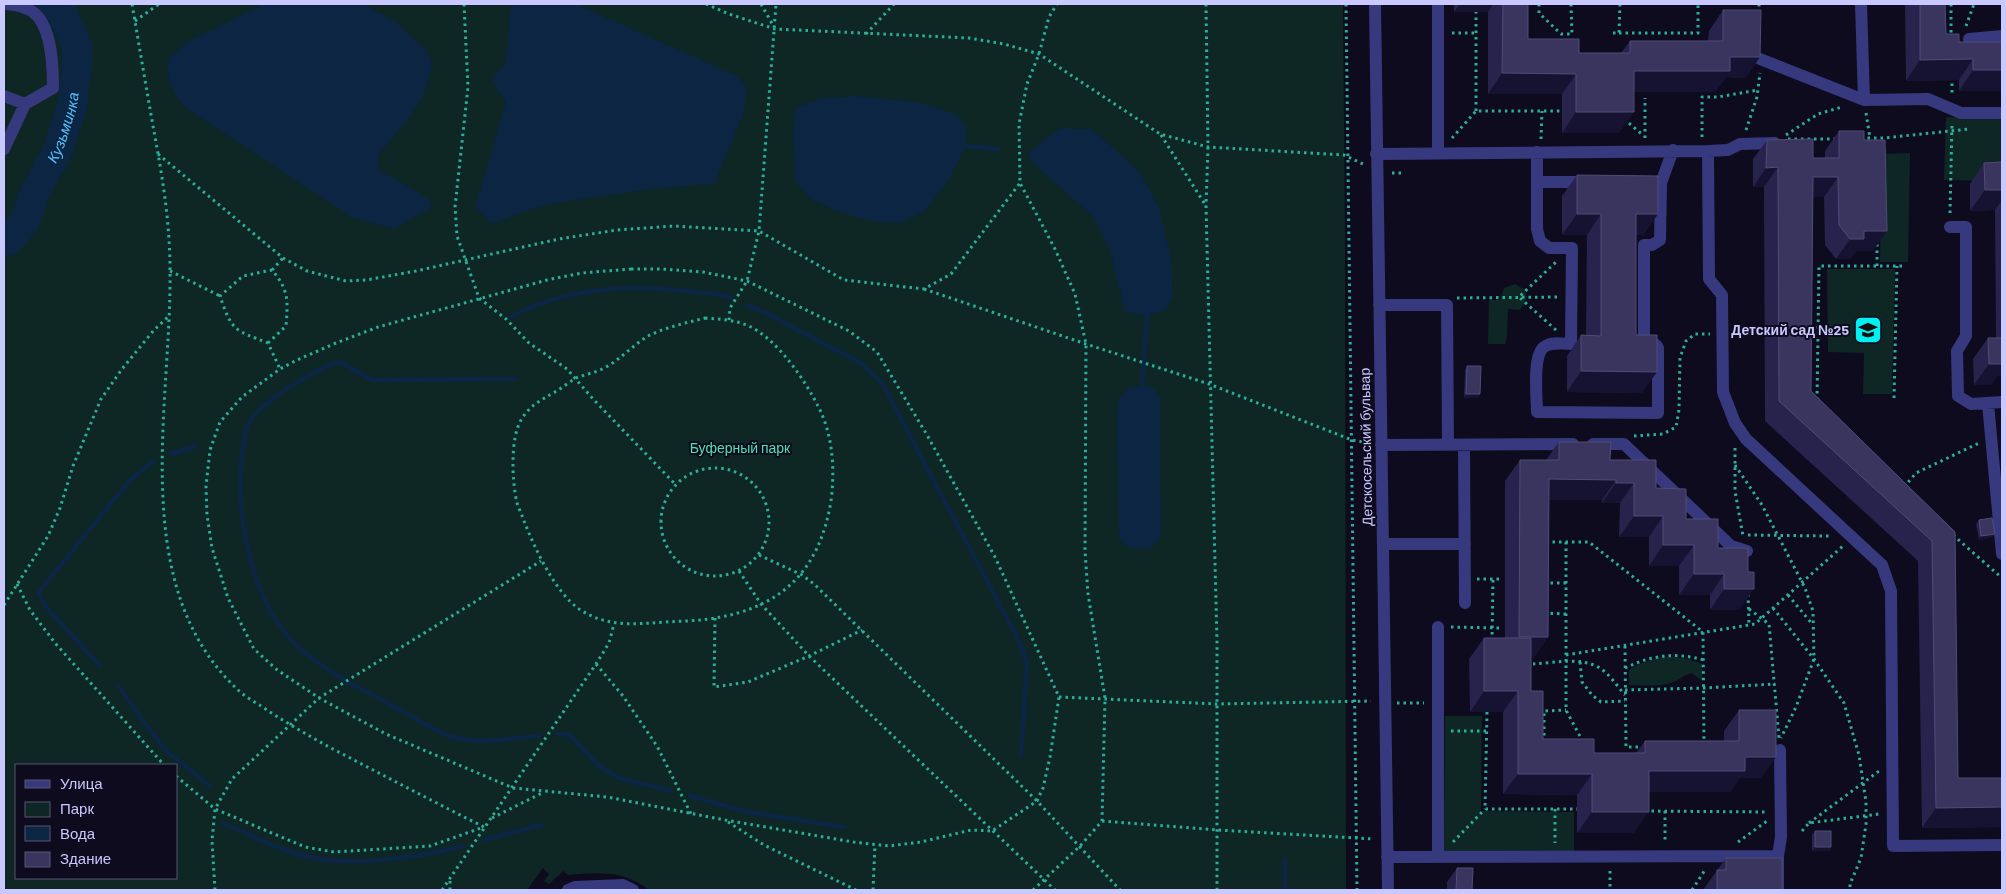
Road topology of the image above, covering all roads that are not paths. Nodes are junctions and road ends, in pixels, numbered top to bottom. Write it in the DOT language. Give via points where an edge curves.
graph roads {
  1 [pos="7,4"];
  2 [pos="1375,4"];
  3 [pos="1438,4"];
  4 [pos="1861,4"];
  5 [pos="1966,35"];
  6 [pos="2002,36"];
  7 [pos="1760,59"];
  8 [pos="4,96"];
  9 [pos="1864,100"];
  10 [pos="25,104"];
  11 [pos="2002,113"];
  12 [pos="1776,143"];
  13 [pos="4,149"];
  14 [pos="1673,150"];
  15 [pos="1704,151"];
  16 [pos="1539,152"];
  17 [pos="1438,153"];
  18 [pos="1376,154"];
  19 [pos="1537,182"];
  20 [pos="1604,182"];
  21 [pos="1950,227"];
  22 [pos="1379,305"];
  23 [pos="2002,402"];
  24 [pos="1988,404"];
  25 [pos="1378,444"];
  26 [pos="1448,445"];
  27 [pos="1464,445"];
  28 [pos="1382,544"];
  29 [pos="1465,544"];
  30 [pos="1747,552"];
  31 [pos="2002,554"];
  32 [pos="1465,603"];
  33 [pos="1438,627"];
  34 [pos="1780,750"];
  35 [pos="2002,845"];
  36 [pos="1778,856"];
  37 [pos="1387,857"];
  38 [pos="1438,857"];
  39 [pos="568,890"];
  40 [pos="634,890"];
  41 [pos="1388,890"];
  42 [pos="1778,890"];
  1 -- 10 [label="street" via="34,13 43,24 52,58 53,88"];
  2 -- 18 [label="street, Детскосельский бульвар"];
  3 -- 17 [label="street"];
  4 -- 9 [label="street"];
  5 -- 6 [label="street"];
  7 -- 9 [label="street"];
  8 -- 10 [label="street"];
  9 -- 11 [label="street" via="1928,99 1961,113"];
  10 -- 13 [label="street"];
  12 -- 15 [label="street" via="1740,144 1728,150"];
  14 -- 15 [label="street"];
  14 -- 16 [label="street"];
  14 -- 19 [label="street" via="1656,183 1660,240 1644,245 1644,342 1658,348 1658,413 1537,412 1537,360 1543,348 1552,343 1571,344 1572,248 1550,248 1540,242"];
  15 -- 35 [label="street" via="1709,279 1722,296 1724,392 1735,422 1746,440 1882,565 1891,591 1894,846"];
  16 -- 17 [label="street"];
  16 -- 19 [label="street"];
  17 -- 18 [label="street"];
  18 -- 22 [label="street, Детскосельский бульвар"];
  19 -- 20 [label="street"];
  21 -- 24 [label="street" via="1966,227 1966,336 1957,351 1958,396 1971,404"];
  22 -- 25 [label="street, Детскосельский бульвар"];
  22 -- 26 [label="street" via="1447,305"];
  23 -- 24 [label="street"];
  24 -- 31 [label="street"];
  25 -- 26 [label="street"];
  25 -- 28 [label="street, Детскосельский бульвар"];
  26 -- 27 [label="street"];
  27 -- 29 [label="street"];
  27 -- 30 [label="street" via="1624,444 1731,546"];
  28 -- 29 [label="street"];
  28 -- 37 [label="street, Детскосельский бульвар"];
  29 -- 32 [label="street"];
  33 -- 38 [label="street"];
  34 -- 36 [label="street" via="1781,837"];
  36 -- 38 [label="street"];
  36 -- 42 [label="street"];
  37 -- 38 [label="street"];
  37 -- 41 [label="street, Детскосельский бульвар"];
  39 -- 40 [label="street" via="623,886"];
}
